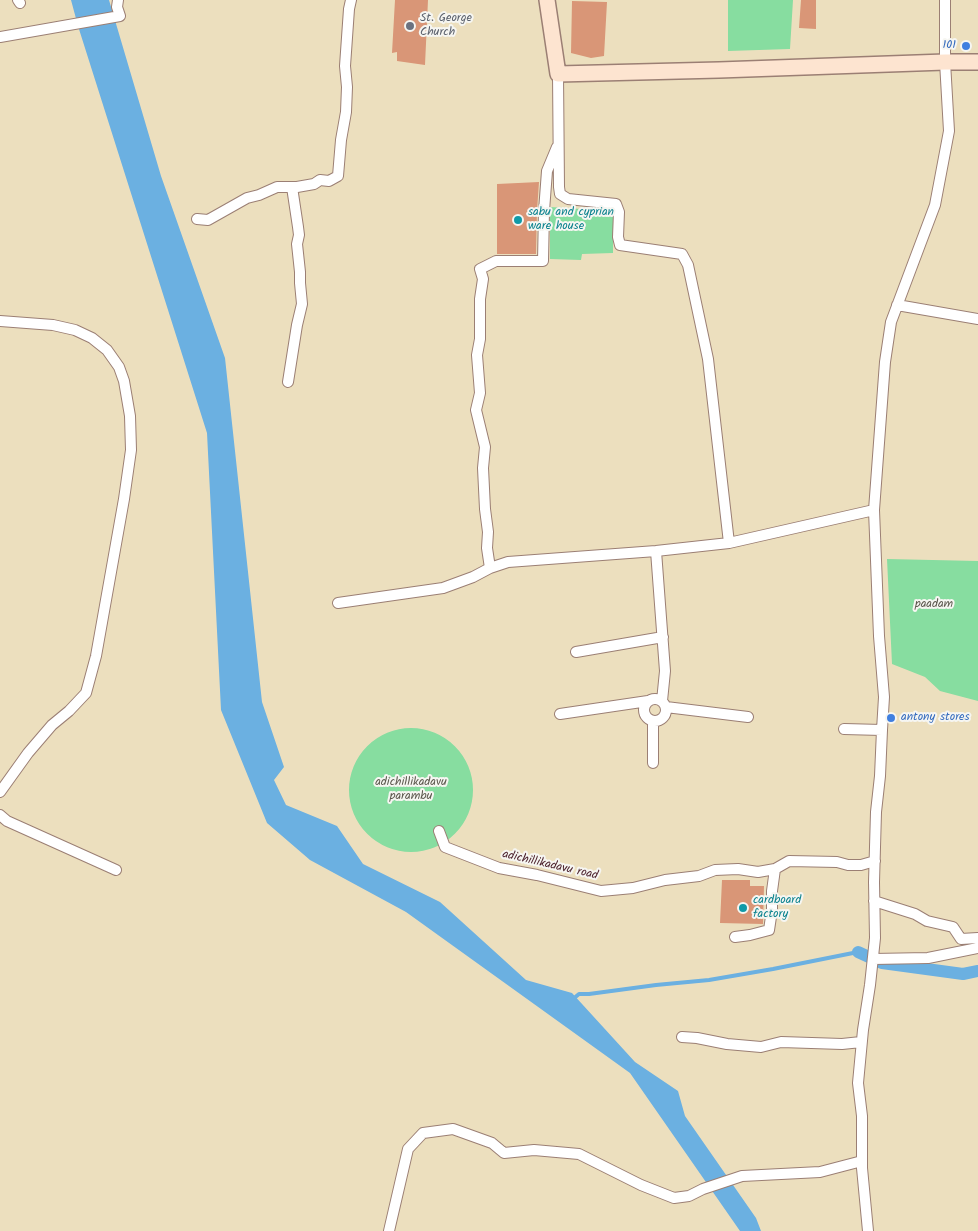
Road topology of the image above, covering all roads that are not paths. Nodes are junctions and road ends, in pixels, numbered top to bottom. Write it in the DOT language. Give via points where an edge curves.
graph roads {
  1 [pos="118,0"];
  2 [pos="351,0"];
  3 [pos="547,0"];
  4 [pos="945,0"];
  5 [pos="0,36"];
  6 [pos="945,62"];
  7 [pos="978,62"];
  8 [pos="558,74"];
  9 [pos="559,144"];
  10 [pos="292,187"];
  11 [pos="197,219"];
  12 [pos="897,305"];
  13 [pos="978,319"];
  14 [pos="0,321"];
  15 [pos="288,382"];
  16 [pos="874,510"];
  17 [pos="729,543"];
  18 [pos="656,550"];
  19 [pos="490,568"];
  20 [pos="338,603"];
  21 [pos="663,637"];
  22 [pos="576,652"];
  23 [pos="648,701"];
  24 [pos="664,704"];
  25 [pos="560,714"];
  26 [pos="748,717"];
  27 [pos="653,721"];
  28 [pos="844,728"];
  29 [pos="882,730"];
  30 [pos="653,763"];
  31 [pos="0,792"];
  32 [pos="0,815"];
  33 [pos="439,831"];
  34 [pos="875,861"];
  35 [pos="775,869"];
  36 [pos="116,870"];
  37 [pos="874,901"];
  38 [pos="735,937"];
  39 [pos="978,938"];
  40 [pos="978,948"];
  41 [pos="873,959"];
  42 [pos="682,1037"];
  43 [pos="862,1042"];
  44 [pos="862,1161"];
  45 [pos="388,1231"];
  46 [pos="868,1231"];
  1 -- 5 [label="street" via="120,16"];
  2 -- 10 [label="street" via="345,66 346,112 338,176 329,181"];
  3 -- 8 [label="main road"];
  4 -- 6 [label="street"];
  6 -- 7 [label="main road"];
  6 -- 8 [label="main road"];
  6 -- 12 [label="street" via="949,131 937,196"];
  8 -- 9 [label="street"];
  9 -- 17 [label="street" via="560,194 568,199 616,204 620,245 682,254 688,264 708,360"];
  9 -- 19 [label="street" via="547,171 544,261 496,261 480,269 477,355 480,393 476,410 485,447 483,468"];
  10 -- 11 [label="street" via="277,187 247,198 208,220"];
  10 -- 15 [label="street" via="299,235 302,304"];
  12 -- 13 [label="street"];
  12 -- 16 [label="street" via="885,362"];
  14 -- 31 [label="street" via="75,330 108,350 124,381 131,450 96,656 86,693 52,725"];
  16 -- 17 [label="street"];
  16 -- 29 [label="street" via="884,697"];
  17 -- 18 [label="street"];
  18 -- 19 [label="street" via="508,562"];
  18 -- 21 [label="street"];
  19 -- 20 [label="street" via="443,588"];
  21 -- 22 [label="street"];
  21 -- 24 [label="street"];
  23 -- 24 [label="street" via="655,698"];
  23 -- 25 [label="street"];
  23 -- 27 [label="street" via="644,711"];
  24 -- 26 [label="street"];
  24 -- 27 [label="street" via="667,711 664,718"];
  27 -- 30 [label="street"];
  28 -- 29 [label="street"];
  29 -- 34 [label="street"];
  32 -- 36 [label="street"];
  33 -- 35 [label="street, adichillikadavu road" via="445,847 499,868 601,891 699,876 715,870 758,872"];
  34 -- 35 [label="street, adichillikadavu road" via="848,866 837,862 789,861"];
  34 -- 37 [label="street"];
  35 -- 38 [label="street" via="769,930"];
  37 -- 39 [label="street" via="953,927 961,940"];
  37 -- 41 [label="street"];
  40 -- 41 [label="street" via="928,958"];
  41 -- 43 [label="street"];
  42 -- 43 [label="street" via="761,1047 782,1042"];
  43 -- 44 [label="street" via="858,1083"];
  44 -- 45 [label="street" via="820,1172 742,1176 690,1196 674,1198 641,1186 579,1154 534,1150 504,1153 492,1143 453,1129 423,1133 408,1149"];
  44 -- 46 [label="street"];
}
